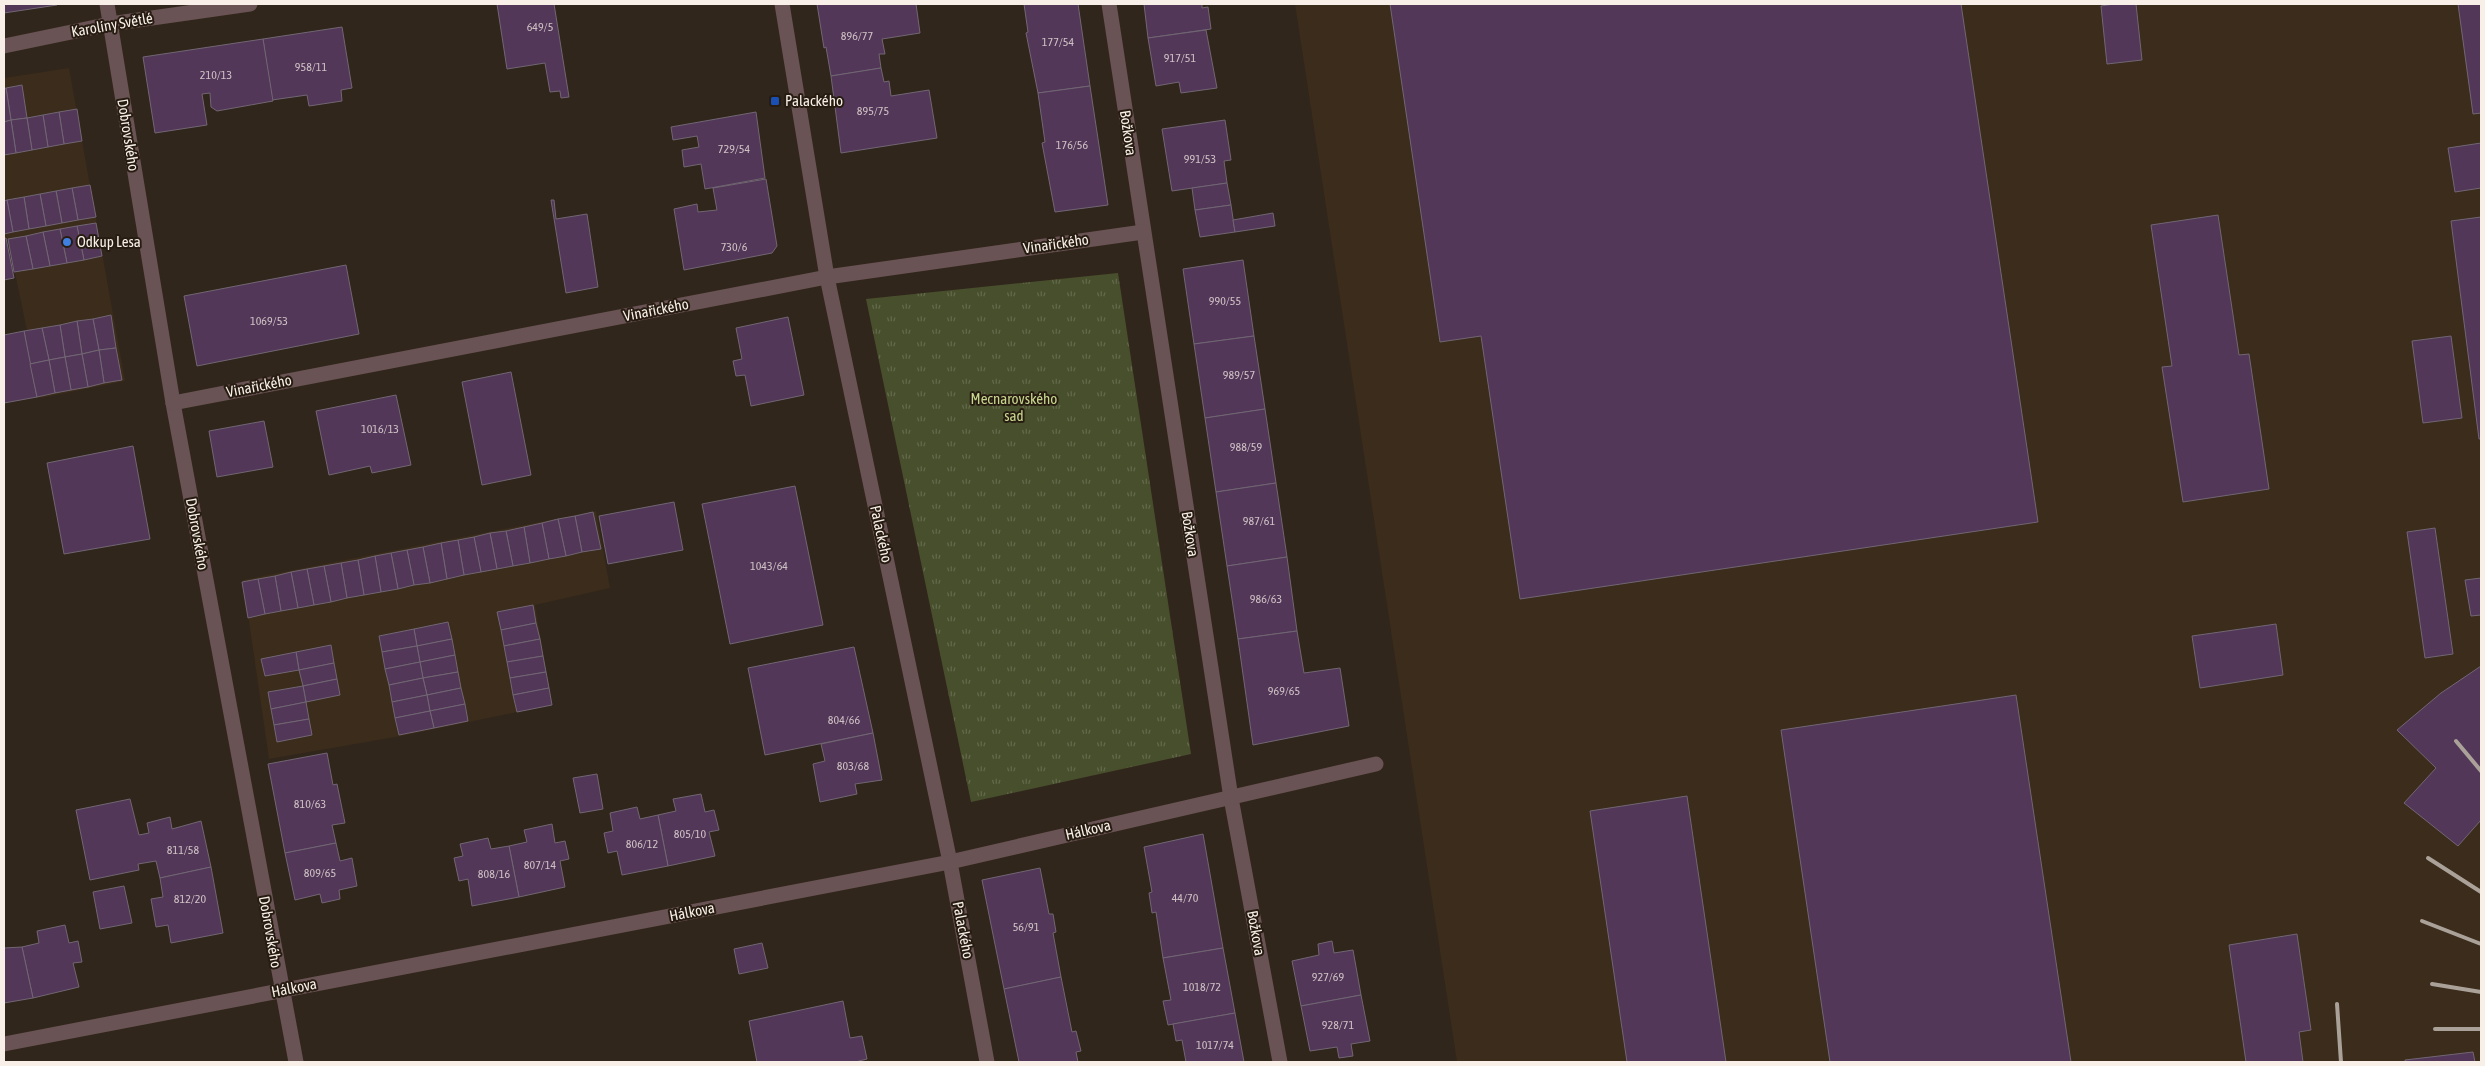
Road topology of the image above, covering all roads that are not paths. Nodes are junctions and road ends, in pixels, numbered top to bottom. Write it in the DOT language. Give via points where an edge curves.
graph roads {
  1 [pos="107,4"];
  2 [pos="250,4"];
  3 [pos="782,4"];
  4 [pos="1109,4"];
  5 [pos="110,24"];
  6 [pos="4,46"];
  7 [pos="1142,232"];
  8 [pos="827,277"];
  9 [pos="173,402"];
  10 [pos="1376,764"];
  11 [pos="1232,798"];
  12 [pos="950,862"];
  13 [pos="281,991"];
  14 [pos="4,1044"];
  15 [pos="296,1062"];
  16 [pos="987,1062"];
  17 [pos="1280,1062"];
  1 -- 5 [label="street, Dobrovského"];
  2 -- 5 [label="street, Karolíny Světlé"];
  3 -- 8 [label="street, Palackého"];
  4 -- 7 [label="street, Božkova"];
  5 -- 6 [label="street, Karolíny Světlé"];
  5 -- 9 [label="street, Dobrovského"];
  7 -- 8 [label="street, Vinařického"];
  7 -- 11 [label="street, Božkova"];
  8 -- 9 [label="street, Vinařického"];
  8 -- 12 [label="street, Palackého"];
  9 -- 13 [label="street, Dobrovského"];
  10 -- 11 [label="street, Hálkova"];
  11 -- 12 [label="street, Hálkova"];
  11 -- 17 [label="street, Božkova"];
  12 -- 13 [label="street, Hálkova"];
  12 -- 16 [label="street, Palackého"];
  13 -- 14 [label="street, Hálkova"];
  13 -- 15 [label="street, Dobrovského"];
}
